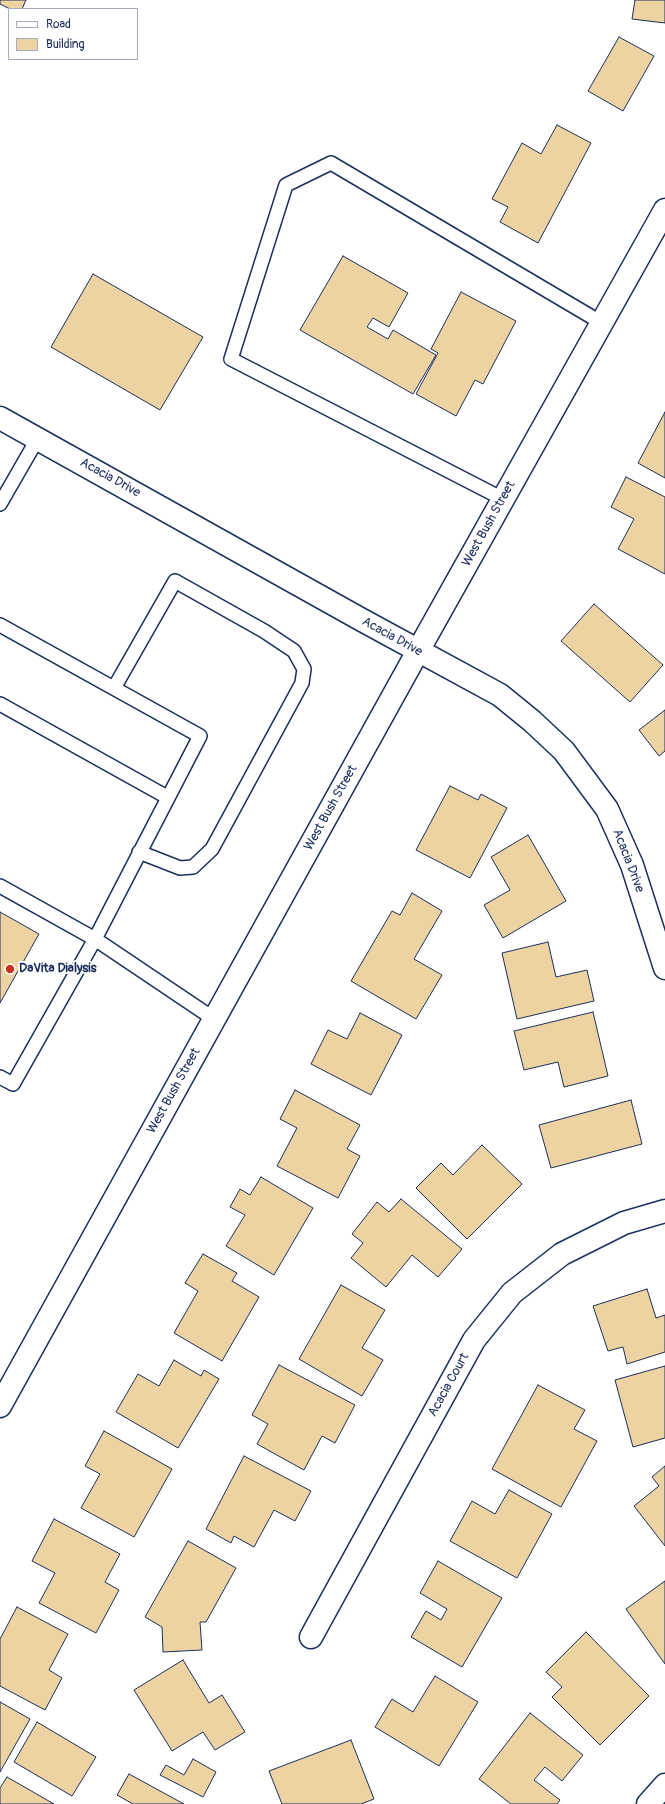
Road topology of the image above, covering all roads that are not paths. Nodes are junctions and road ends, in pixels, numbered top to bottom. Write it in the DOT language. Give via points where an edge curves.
graph roads {
  1 [pos="665,210"];
  2 [pos="602,323"];
  3 [pos="0,418"];
  4 [pos="38,438"];
  5 [pos="503,499"];
  6 [pos="0,504"];
  7 [pos="0,625"];
  8 [pos="418,651"];
  9 [pos="114,688"];
  10 [pos="0,704"];
  11 [pos="167,797"];
  12 [pos="139,852"];
  13 [pos="0,886"];
  14 [pos="95,939"];
  15 [pos="665,968"];
  16 [pos="214,1019"];
  17 [pos="0,1077"];
  18 [pos="665,1211"];
  19 [pos="0,1406"];
  20 [pos="311,1637"];
  21 [pos="665,1785"];
  22 [pos="648,1804"];
  1 -- 2 [label="street, West Bush Street"];
  2 -- 5 [label="street, West Bush Street"];
  2 -- 5 [label="lane" via="331,163 286,185 231,359"];
  3 -- 4 [label="street, Acacia Drive"];
  4 -- 6 [label="lane"];
  4 -- 8 [label="street, Acacia Drive"];
  5 -- 8 [label="street, West Bush Street"];
  7 -- 9 [label="lane"];
  8 -- 15 [label="street, Acacia Drive" via="500,694 564,751 608,809 632,865"];
  8 -- 16 [label="street, West Bush Street"];
  9 -- 11 [label="lane" via="200,736"];
  9 -- 12 [label="lane" via="175,581 294,650 304,669 302,683 212,849 193,867 180,868"];
  10 -- 11 [label="lane"];
  11 -- 12 [label="lane"];
  12 -- 14 [label="lane"];
  13 -- 14 [label="lane"];
  14 -- 16 [label="lane"];
  14 -- 17 [label="lane" via="13,1084"];
  16 -- 19 [label="street, West Bush Street"];
  18 -- 20 [label="street, Acacia Court" via="624,1223 562,1254 512,1293 474,1340"];
  21 -- 22 [label="street"];
}
